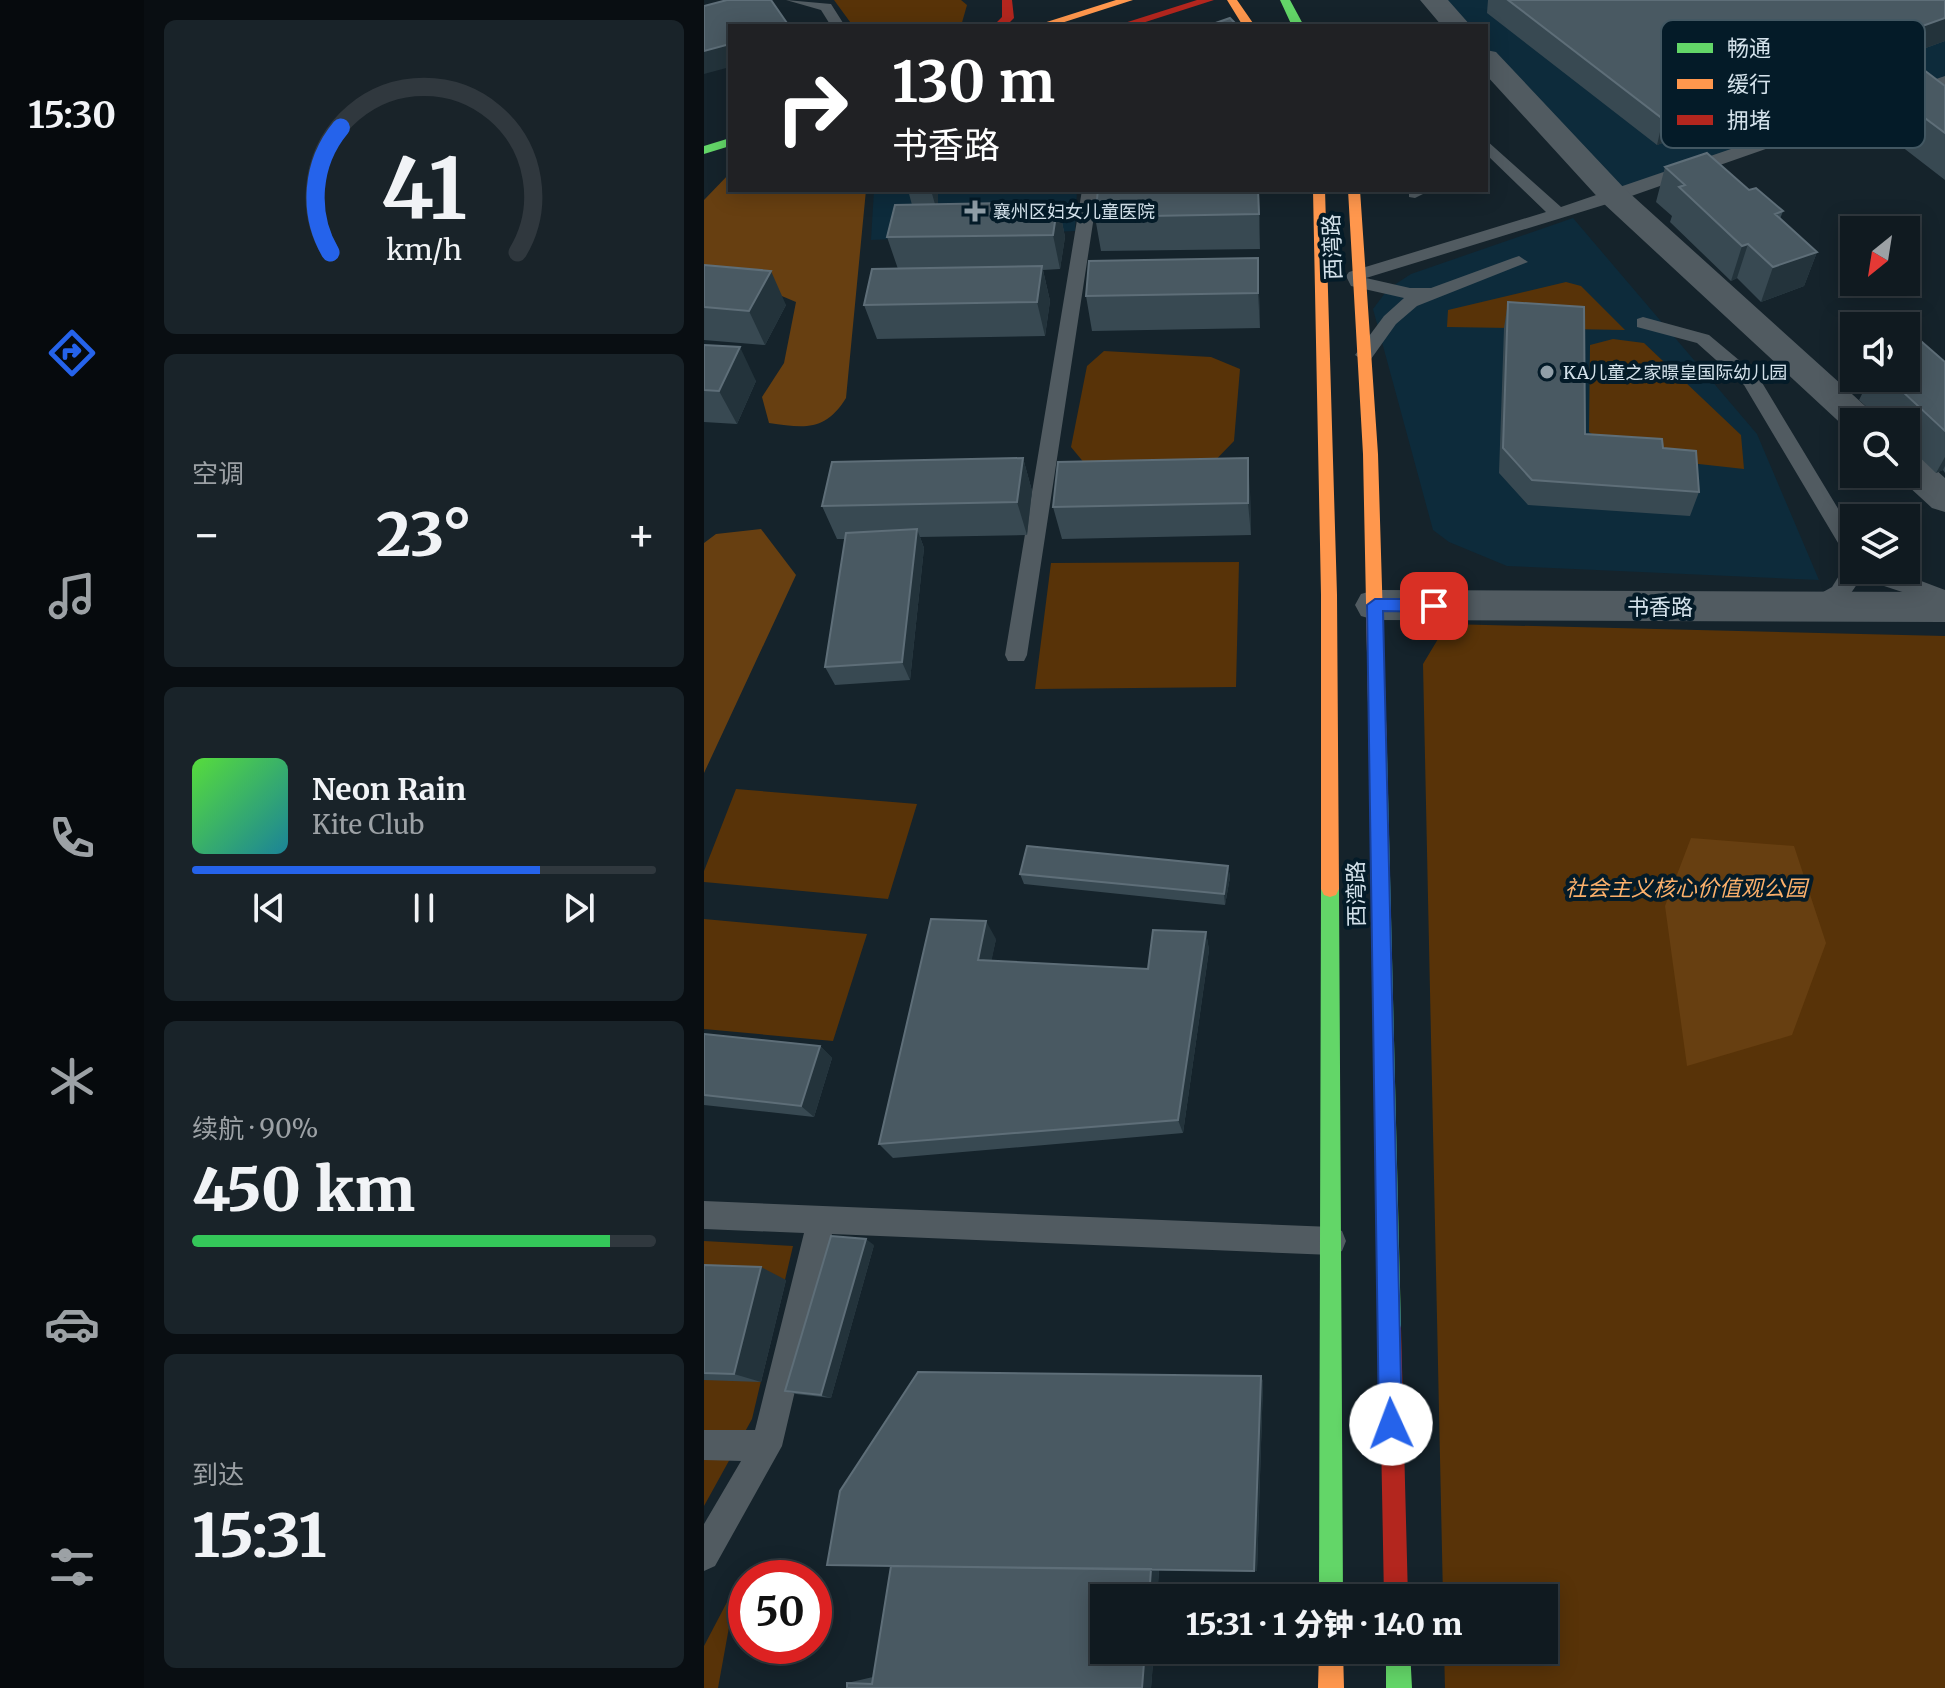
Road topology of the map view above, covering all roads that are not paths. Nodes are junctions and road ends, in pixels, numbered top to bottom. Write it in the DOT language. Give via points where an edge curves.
graph roads {
  1 [pos="793,0"];
  2 [pos="1007,0"];
  3 [pos="1128,0"];
  4 [pos="1209,0"];
  5 [pos="1232,0"];
  6 [pos="1285,0"];
  7 [pos="1303,0"];
  8 [pos="1468,0"];
  9 [pos="1443,12"];
  10 [pos="837,24"];
  11 [pos="1001,24"];
  12 [pos="1047,24"];
  13 [pos="1128,24"];
  14 [pos="1248,24"];
  15 [pos="1298,24"];
  16 [pos="1299,24"];
  17 [pos="1488,60"];
  18 [pos="1945,81"];
  19 [pos="1925,88"];
  20 [pos="728,143"];
  21 [pos="1488,147"];
  22 [pos="1752,148"];
  23 [pos="704,150"];
  24 [pos="1506,164"];
  25 [pos="1488,169"];
  26 [pos="1090,192"];
  27 [pos="1319,192"];
  28 [pos="1354,192"];
  29 [pos="1614,196"];
  30 [pos="1558,214"];
  31 [pos="1519,262"];
  32 [pos="1356,279"];
  33 [pos="1430,292"];
  34 [pos="1643,323"];
  35 [pos="1364,355"];
  36 [pos="1846,408"];
  37 [pos="1920,476"];
  38 [pos="1945,499"];
  39 [pos="1840,530"];
  40 [pos="1847,584"];
  41 [pos="1903,584"];
  42 [pos="1945,598"];
  43 [pos="1375,605"];
  44 [pos="1813,607"];
  45 [pos="1945,607"];
  46 [pos="1016,655"];
  47 [pos="704,1215"];
  48 [pos="822,1219"];
  49 [pos="1332,1241"];
  50 [pos="704,1445"];
  51 [pos="767,1446"];
  52 [pos="704,1555"];
  53 [pos="1331,1584"];
  54 [pos="1396,1584"];
  55 [pos="1331,1664"];
  56 [pos="1398,1664"];
  57 [pos="1331,1688"];
  58 [pos="1399,1688"];
  1 -- 10 [label="lane" via="826,7"];
  2 -- 11 [label="main road" via="1008,18"];
  3 -- 12 [label="main road"];
  4 -- 13 [label="main road"];
  5 -- 14 [label="main road"];
  6 -- 15 [label="main road"];
  7 -- 16 [label="main road"];
  8 -- 9 [label="street"];
  17 -- 29 [label="street"];
  18 -- 19 [label="lane"];
  20 -- 23 [label="main road"];
  21 -- 24 [label="lane"];
  22 -- 29 [label="lane"];
  24 -- 25 [label="lane"];
  24 -- 30 [label="lane"];
  26 -- 46 [label="lane"];
  27 -- 49 [label="main road, 西湾路" via="1329,595"];
  28 -- 32 [label="main road, 西湾路"];
  29 -- 30 [label="lane"];
  29 -- 36 [label="street"];
  30 -- 32 [label="lane"];
  31 -- 33 [label="lane"];
  32 -- 33 [label="lane" via="1410,294"];
  32 -- 35 [label="main road, 西湾路"];
  33 -- 35 [label="lane" via="1390,320"];
  34 -- 39 [label="lane" via="1703,339 1751,381"];
  35 -- 43 [label="main road, 西湾路"];
  37 -- 38 [label="street"];
  40 -- 44 [label="lane" via="1832,600"];
  41 -- 42 [label="lane"];
  43 -- 44 [label="street, 书香路"];
  43 -- 54 [label="main road, 西湾路"];
  44 -- 45 [label="street, 书香路"];
  47 -- 48 [label="lane"];
  48 -- 49 [label="lane"];
  48 -- 51 [label="lane"];
  49 -- 53 [label="main road, 西湾路"];
  50 -- 51 [label="lane"];
  51 -- 52 [label="lane"];
  55 -- 57 [label="main road"];
  56 -- 58 [label="main road"];
}
